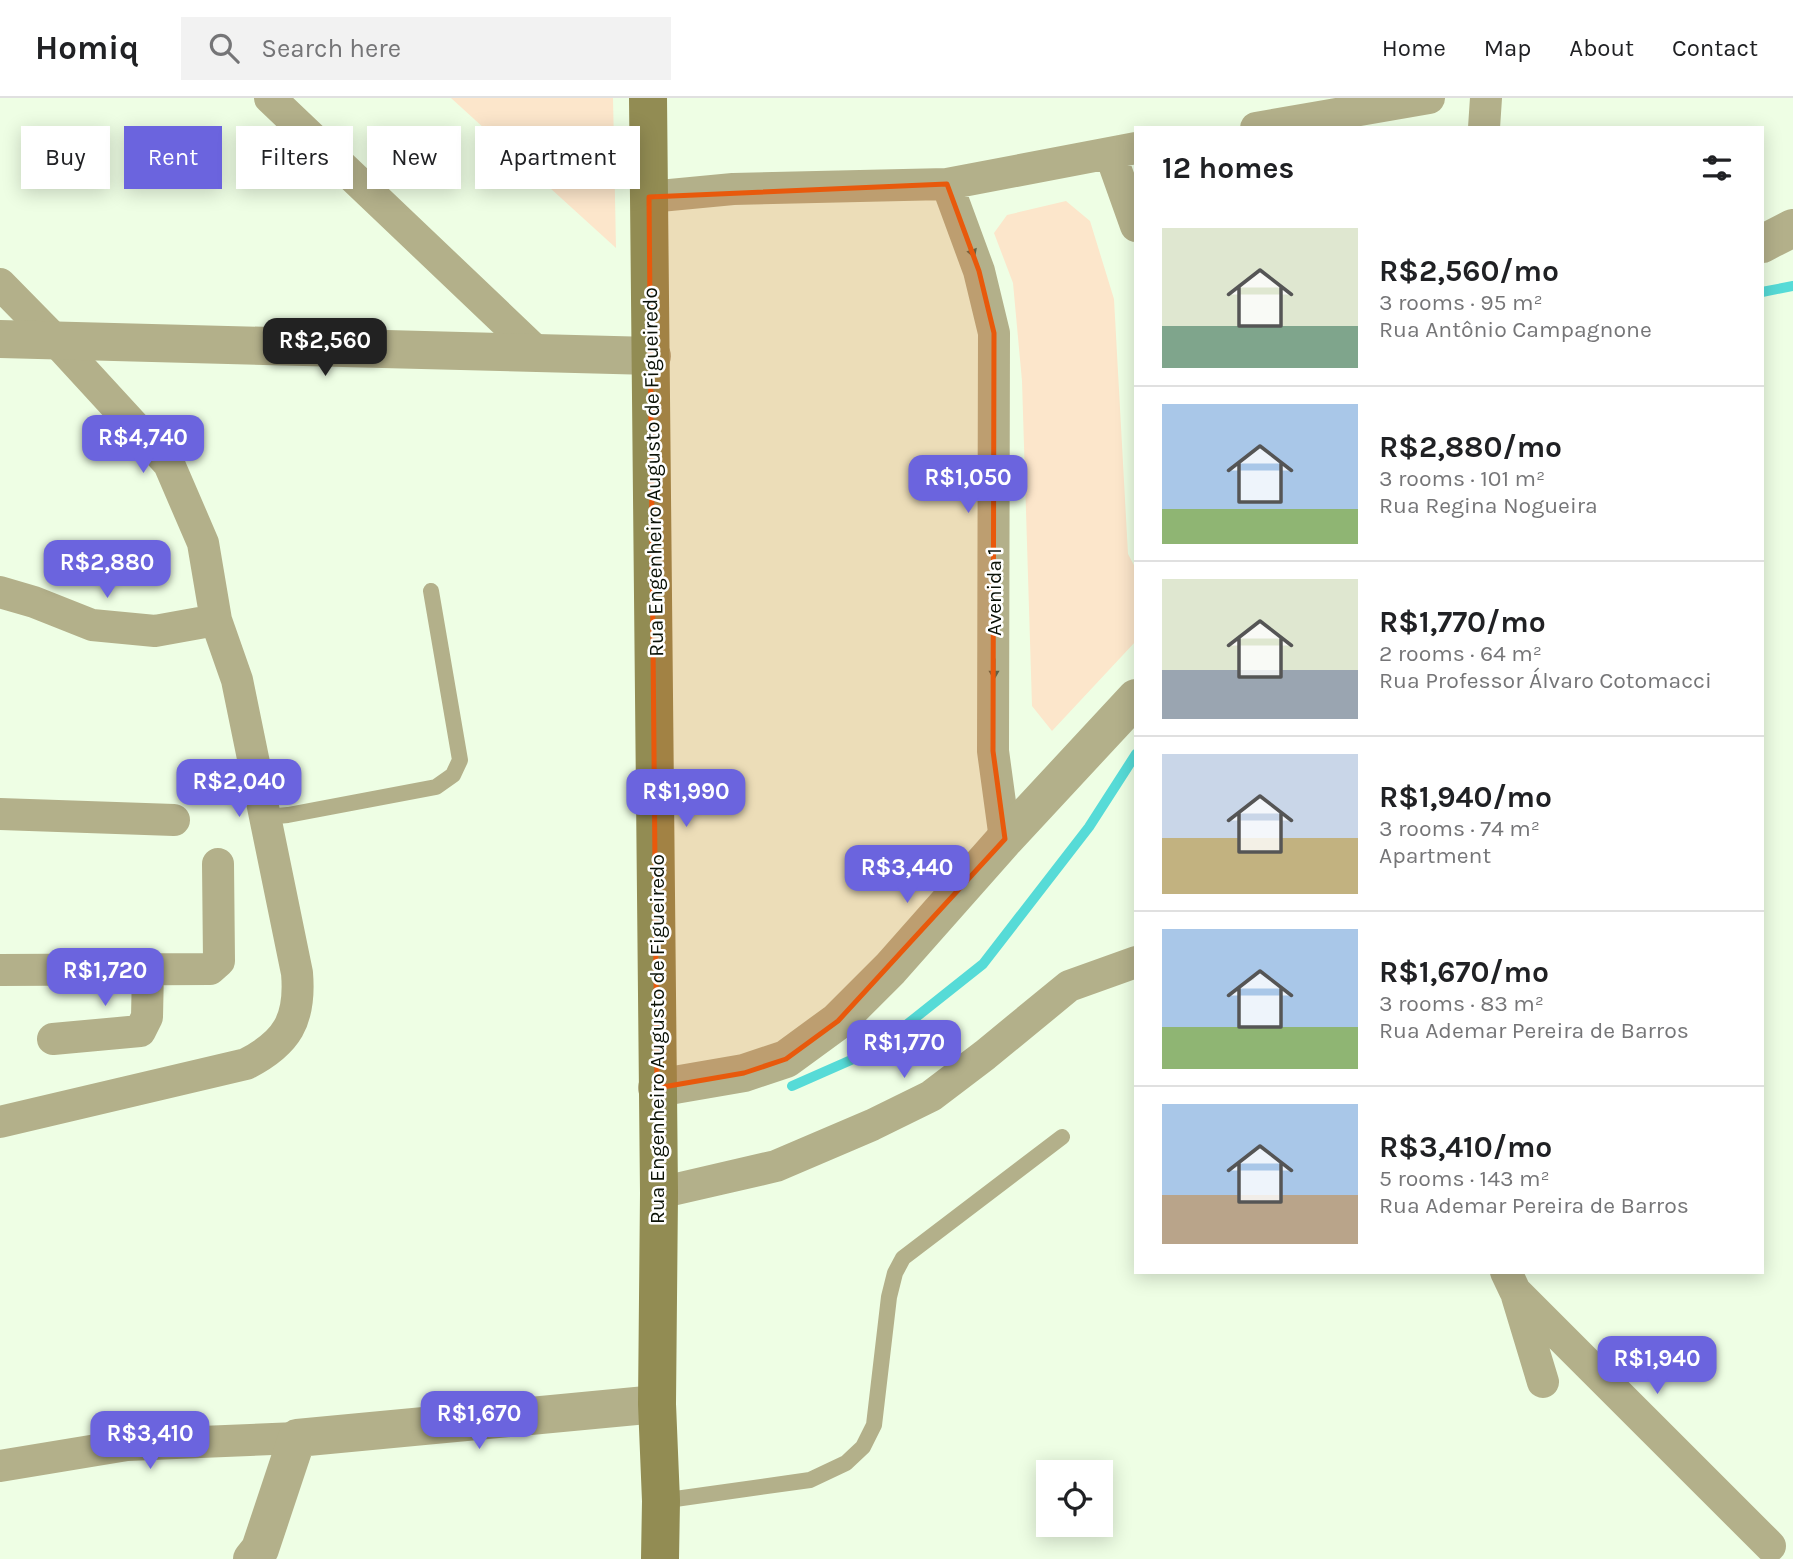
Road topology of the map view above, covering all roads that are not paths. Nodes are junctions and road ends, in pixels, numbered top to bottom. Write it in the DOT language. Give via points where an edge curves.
graph roads {
  1 [pos="270,98"];
  2 [pos="648,98"];
  3 [pos="1429,98"];
  4 [pos="1486,98"];
  5 [pos="1268,126"];
  6 [pos="1484,126"];
  7 [pos="1123,151"];
  8 [pos="947,184"];
  9 [pos="649,197"];
  10 [pos="1134,214"];
  11 [pos="1793,228"];
  12 [pos="1764,243"];
  13 [pos="0,284"];
  14 [pos="0,339"];
  15 [pos="56,341"];
  16 [pos="539,354"];
  17 [pos="652,356"];
  18 [pos="431,591"];
  19 [pos="0,592"];
  20 [pos="216,620"];
  21 [pos="1134,700"];
  22 [pos="0,814"];
  23 [pos="265,817"];
  24 [pos="174,820"];
  25 [pos="1004,839"];
  26 [pos="218,864"];
  27 [pos="1134,963"];
  28 [pos="148,969"];
  29 [pos="0,970"];
  30 [pos="53,1039"];
  31 [pos="657,1088"];
  32 [pos="0,1122"];
  33 [pos="1062,1137"];
  34 [pos="659,1193"];
  35 [pos="1511,1282"];
  36 [pos="1543,1382"];
  37 [pos="657,1405"];
  38 [pos="297,1438"];
  39 [pos="0,1466"];
  40 [pos="661,1501"];
  41 [pos="1770,1546"];
  42 [pos="252,1559"];
  43 [pos="660,1559"];
  1 -- 16 [label="street"];
  2 -- 9 [label="main road, Rua Engenheiro Augusto de Figueiredo"];
  3 -- 5 [label="street"];
  4 -- 6 [label="street"];
  7 -- 8 [label="street"];
  7 -- 10 [label="street"];
  8 -- 9 [label="street" via="733,189"];
  8 -- 25 [label="street, Avenida 1, one-way" via="979,271 994,333 993,751"];
  9 -- 17 [label="main road, Rua Engenheiro Augusto de Figueiredo"];
  11 -- 12 [label="street"];
  13 -- 15 [label="street"];
  14 -- 15 [label="street"];
  15 -- 16 [label="street"];
  15 -- 20 [label="street" via="169,464 203,543"];
  16 -- 17 [label="street"];
  17 -- 31 [label="main road, Rua Engenheiro Augusto de Figueiredo"];
  18 -- 23 [label="lane" via="460,760 453,775 436,787"];
  19 -- 20 [label="street" via="92,625 155,631"];
  20 -- 23 [label="street" via="237,680"];
  21 -- 25 [label="street"];
  22 -- 24 [label="street"];
  23 -- 32 [label="street" via="299,996 283,1038 246,1064"];
  25 -- 31 [label="street" via="890,969 827,1029 786,1059 744,1073"];
  26 -- 28 [label="street" via="219,961 209,969"];
  27 -- 34 [label="street" via="1069,986 931,1096 872,1125 776,1166"];
  28 -- 29 [label="street"];
  28 -- 30 [label="street" via="147,1017 139,1031"];
  31 -- 34 [label="main road, Rua Engenheiro Augusto de Figueiredo"];
  33 -- 40 [label="lane" via="903,1258 889,1297 874,1425 863,1447 846,1463 810,1480"];
  34 -- 37 [label="main road, Rua Engenheiro Augusto de Figueiredo"];
  35 -- 36 [label="street"];
  35 -- 41 [label="street"];
  37 -- 38 [label="street"];
  37 -- 40 [label="main road, Rua Engenheiro Augusto de Figueiredo"];
  38 -- 39 [label="street" via="127,1445"];
  38 -- 42 [label="street" via="260,1549"];
  40 -- 43 [label="main road, Rua Engenheiro Augusto de Figueiredo"];
}
